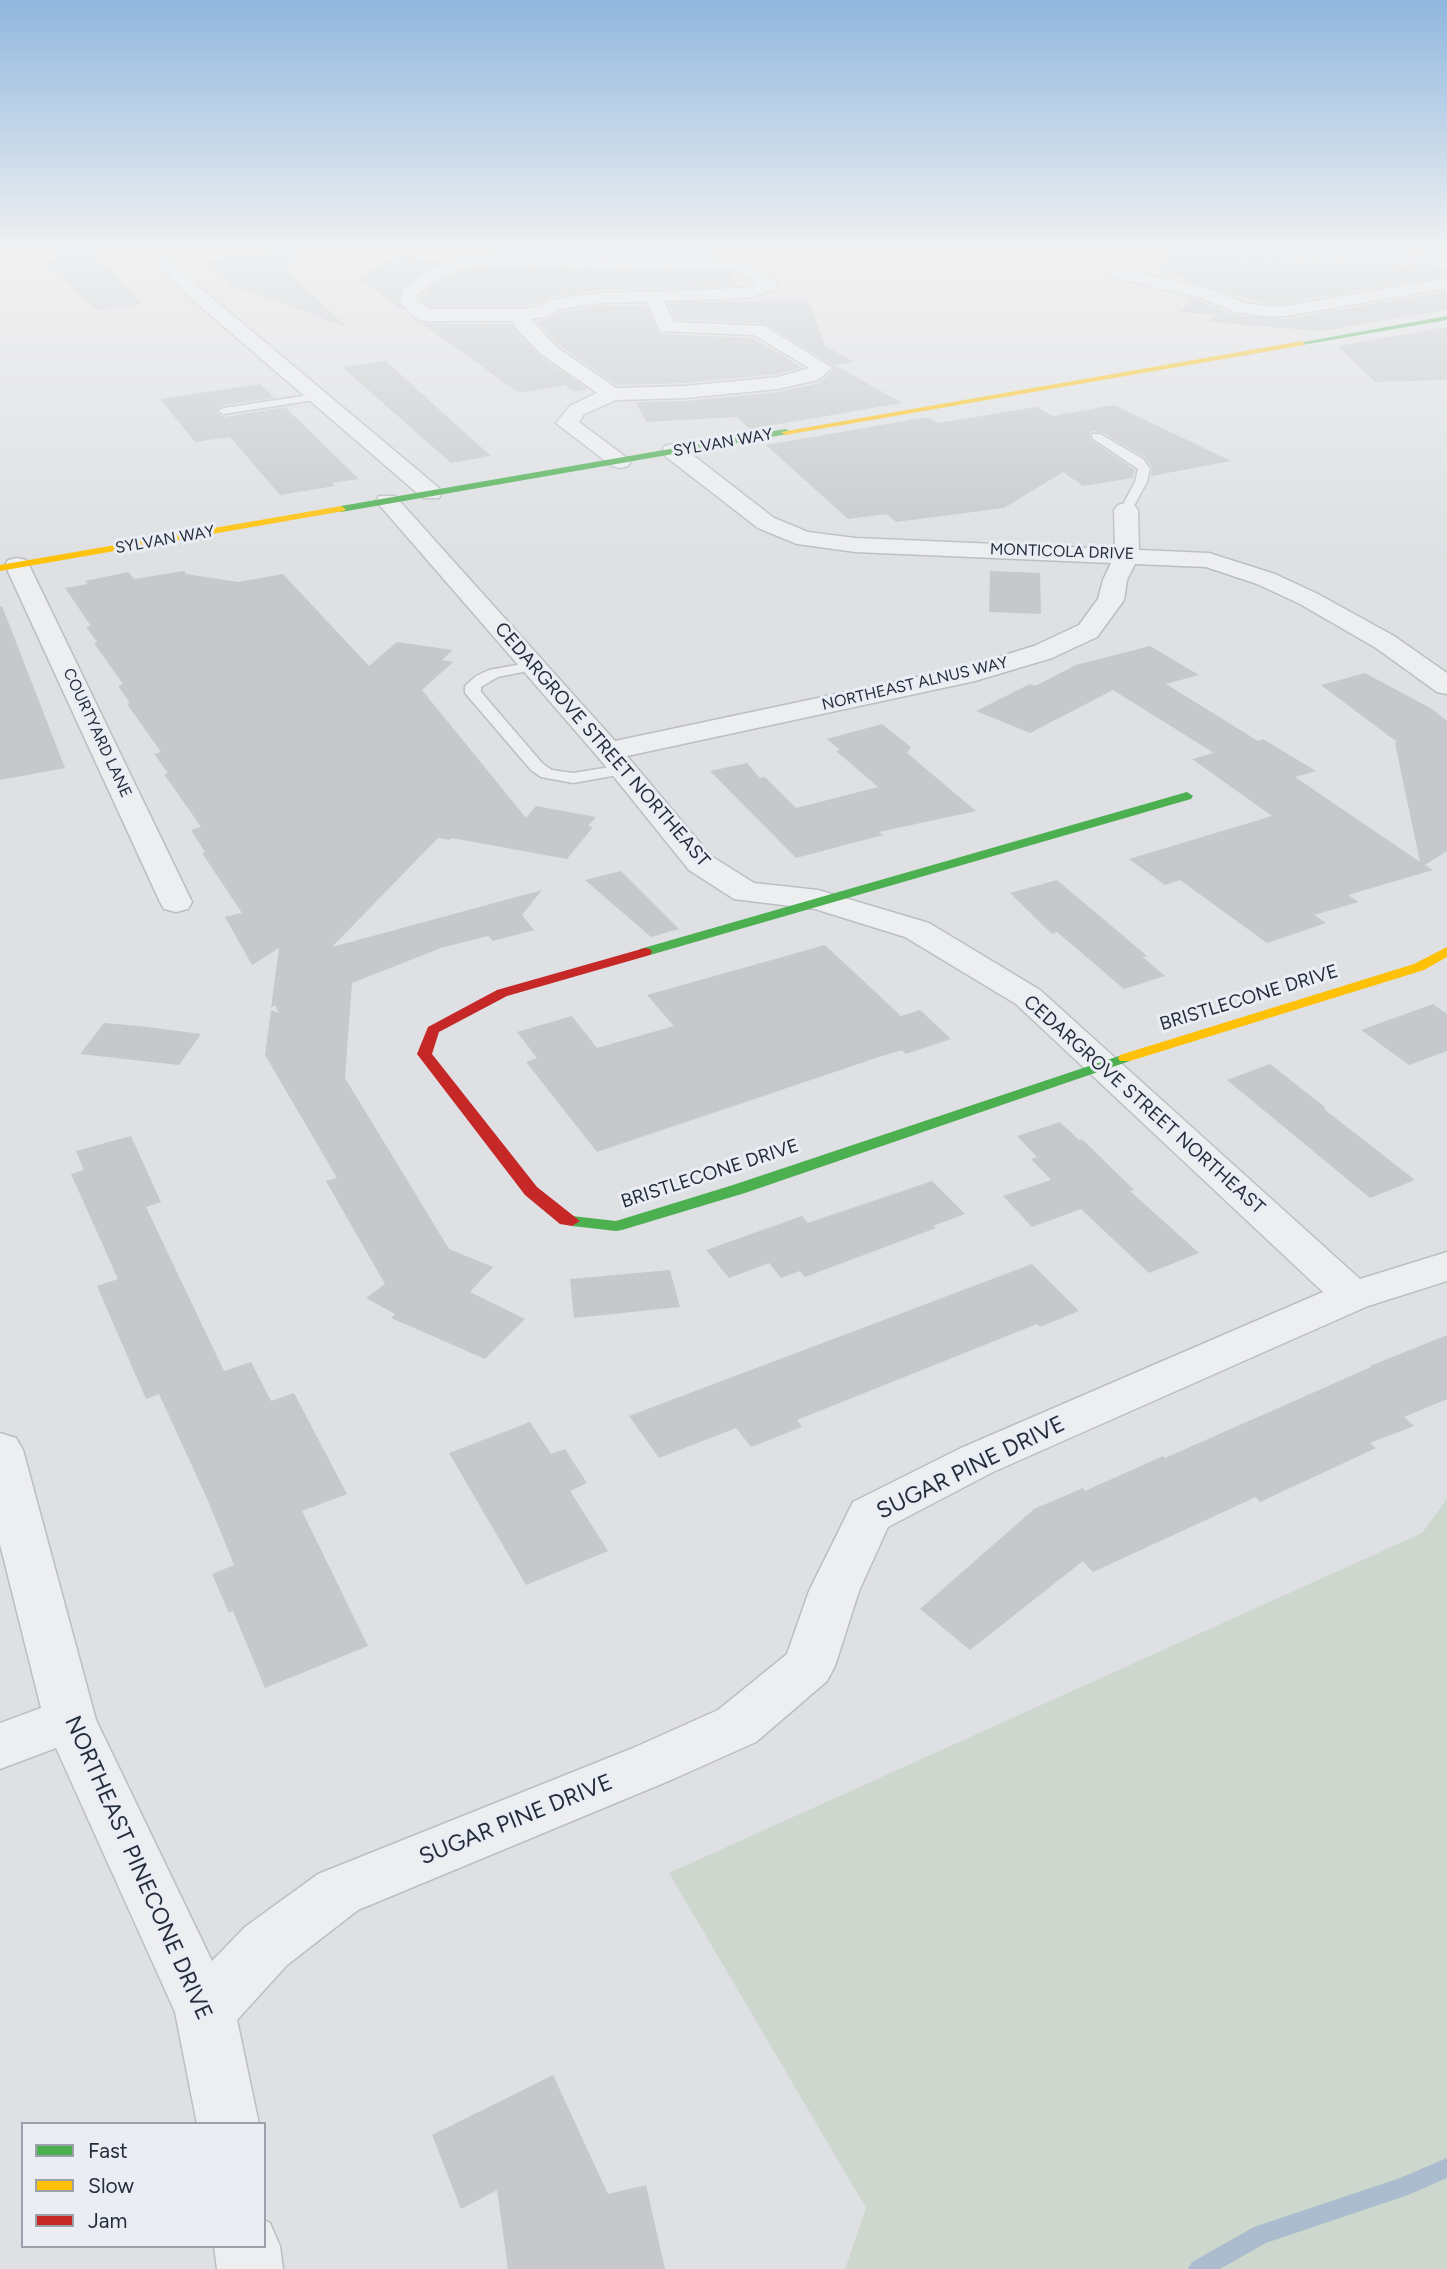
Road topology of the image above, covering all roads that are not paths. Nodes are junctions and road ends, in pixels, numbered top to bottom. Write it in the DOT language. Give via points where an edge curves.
graph roads {
  1 [pos="265,351"];
  2 [pos="549,351"];
  3 [pos="793,351"];
  4 [pos="1260,351"];
  5 [pos="611,394"];
  6 [pos="316,397"];
  7 [pos="224,411"];
  8 [pos="1096,436"];
  9 [pos="673,451"];
  10 [pos="620,461"];
  11 [pos="431,493"];
  12 [pos="387,501"];
  13 [pos="1126,510"];
  14 [pos="1127,555"];
  15 [pos="9,567"];
  16 [pos="533,666"];
  17 [pos="1447,686"];
  18 [pos="615,761"];
  19 [pos="1186,796"];
  20 [pos="818,900"];
  21 [pos="176,902"];
  22 [pos="1447,951"];
  23 [pos="1100,1066"];
  24 [pos="1447,1266"];
  25 [pos="1353,1296"];
  26 [pos="0,1450"];
  27 [pos="70,1720"];
  28 [pos="0,1746"];
  29 [pos="205,2011"];
  30 [pos="228,2122"];
  31 [pos="247,2248"];
  32 [pos="250,2269"];
  1 -- 6 [label="street"];
  2 -- 5 [label="street"];
  3 -- 5 [label="street" via="822,368 811,376 778,383 685,393"];
  4 -- 9 [label="main road, SYLVAN WAY"];
  5 -- 10 [label="street" via="577,410 567,423"];
  6 -- 7 [label="lane"];
  6 -- 11 [label="street"];
  8 -- 13 [label="lane" via="1139,461 1144,469"];
  9 -- 10 [label="main road, SYLVAN WAY"];
  9 -- 14 [label="street, MONTICOLA DRIVE" via="766,523 805,539 855,545"];
  10 -- 11 [label="main road, SYLVAN WAY"];
  11 -- 12 [label="main road, SYLVAN WAY"];
  12 -- 15 [label="main road, SYLVAN WAY"];
  12 -- 16 [label="street, CEDARGROVE STREET NORTHEAST"];
  13 -- 14 [label="street, NORTHEAST ALNUS WAY"];
  14 -- 17 [label="street, MONTICOLA DRIVE" via="1209,560 1266,579 1385,642"];
  14 -- 18 [label="street, NORTHEAST ALNUS WAY" via="1111,600 1088,631 1043,652 975,673"];
  15 -- 21 [label="street, COURTYARD LANE"];
  16 -- 18 [label="street, CEDARGROVE STREET NORTHEAST"];
  16 -- 18 [label="lane" via="494,673 473,686 473,692 547,774 573,778"];
  18 -- 20 [label="street, CEDARGROVE STREET NORTHEAST" via="700,863 746,892"];
  19 -- 20 [label="main road, BRISTLECONE DRIVE"];
  20 -- 23 [label="street, CEDARGROVE STREET NORTHEAST" via="917,930 1028,997"];
  20 -- 23 [label="main road, BRISTLECONE DRIVE" via="502,993 433,1030 424,1054 531,1191 566,1220 616,1226"];
  22 -- 23 [label="main road, BRISTLECONE DRIVE" via="1419,967"];
  23 -- 25 [label="street, CEDARGROVE STREET NORTHEAST"];
  24 -- 25 [label="street, SUGAR PINE DRIVE"];
  25 -- 29 [label="street, SUGAR PINE DRIVE" via="977,1460 870,1515 834,1591 809,1666 737,1726 338,1892 266,1946"];
  26 -- 27 [label="street, NORTHEAST PINECONE DRIVE"];
  27 -- 28 [label="street"];
  27 -- 29 [label="street, NORTHEAST PINECONE DRIVE"];
  29 -- 30 [label="street, NORTHEAST PINECONE DRIVE"];
  31 -- 32 [label="street"];
}
